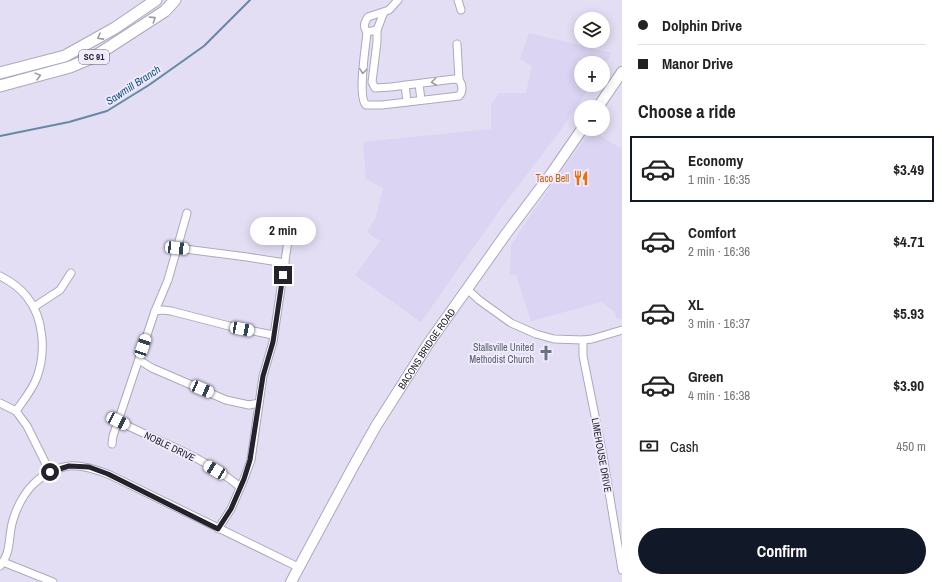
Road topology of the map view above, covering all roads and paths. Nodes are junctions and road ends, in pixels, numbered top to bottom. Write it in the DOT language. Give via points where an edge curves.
graph roads {
  1 [pos="156,0"];
  2 [pos="175,0"];
  3 [pos="398,0"];
  4 [pos="458,0"];
  5 [pos="461,10"];
  6 [pos="384,12"];
  7 [pos="377,30"];
  8 [pos="368,32"];
  9 [pos="457,44"];
  10 [pos="65,56"];
  11 [pos="70,67"];
  12 [pos="622,72"];
  13 [pos="0,73"];
  14 [pos="459,80"];
  15 [pos="419,84"];
  16 [pos="405,85"];
  17 [pos="0,86"];
  18 [pos="421,100"];
  19 [pos="603,100"];
  20 [pos="407,102"];
  21 [pos="577,136"];
  22 [pos="187,213"];
  23 [pos="289,234"];
  24 [pos="177,248"];
  25 [pos="285,264"];
  26 [pos="71,273"];
  27 [pos="0,276"];
  28 [pos="467,289"];
  29 [pos="34,308"];
  30 [pos="155,311"];
  31 [pos="622,330"];
  32 [pos="273,335"];
  33 [pos="583,340"];
  34 [pos="139,360"];
  35 [pos="0,403"];
  36 [pos="259,404"];
  37 [pos="16,411"];
  38 [pos="118,421"];
  39 [pos="112,444"];
  40 [pos="50,472"];
  41 [pos="240,487"];
  42 [pos="218,529"];
  43 [pos="2,564"];
  44 [pos="298,567"];
  45 [pos="622,570"];
  46 [pos="53,582"];
  47 [pos="291,582"];
  1 -- 10 [label="main road, SC 91, one-way" via="115,28"];
  11 -- 2 [label="main road, SC 91, one-way" via="94,57 165,11"];
  3 -- 6 [label="street"];
  4 -- 5 [label="street"];
  6 -- 7 [label="street"];
  6 -- 8 [label="street" via="368,17 364,24"];
  7 -- 8 [label="street"];
  7 -- 16 [label="street" via="373,85 377,88"];
  8 -- 20 [label="street, one-way" via="362,78 364,103 368,106"];
  9 -- 14 [label="street"];
  10 -- 11 [label="main road"];
  10 -- 13 [label="main road, SC 91"];
  17 -- 11 [label="main road, SC 91, one-way"];
  12 -- 19 [label="main road"];
  14 -- 15 [label="street, one-way"];
  14 -- 18 [label="street" via="462,89 459,96"];
  15 -- 16 [label="street"];
  15 -- 18 [label="street"];
  16 -- 20 [label="street"];
  18 -- 20 [label="street"];
  21 -- 28 [label="main road, BACONS BRIDGE ROAD"];
  22 -- 24 [label="street"];
  23 -- 25 [label="street"];
  24 -- 25 [label="street"];
  24 -- 30 [label="street" via="168,280"];
  25 -- 32 [label="street"];
  26 -- 29 [label="street" via="60,290"];
  27 -- 29 [label="street" via="27,297"];
  28 -- 33 [label="street" via="518,327 554,339"];
  28 -- 44 [label="main road, BACONS BRIDGE ROAD" via="428,344 376,426"];
  29 -- 37 [label="street" via="40,323 42,362 37,379"];
  30 -- 32 [label="street" via="163,310"];
  30 -- 34 [label="street"];
  31 -- 33 [label="street"];
  32 -- 36 [label="street"];
  33 -- 45 [label="street, LIMEHOUSE DRIVE" via="583,356"];
  34 -- 36 [label="street" via="226,400 249,405"];
  34 -- 38 [label="street"];
  35 -- 37 [label="street"];
  36 -- 41 [label="street" via="250,460"];
  37 -- 40 [label="street" via="27,426"];
  38 -- 39 [label="street"];
  38 -- 41 [label="street, NOBLE DRIVE" via="200,461"];
  40 -- 42 [label="street" via="69,466 89,467"];
  40 -- 43 [label="street" via="32,484 20,501 12,521 10,545"];
  41 -- 42 [label="street" via="231,509"];
  42 -- 44 [label="street"];
  43 -- 46 [label="street"];
  44 -- 47 [label="main road, BACONS BRIDGE ROAD"];
}
